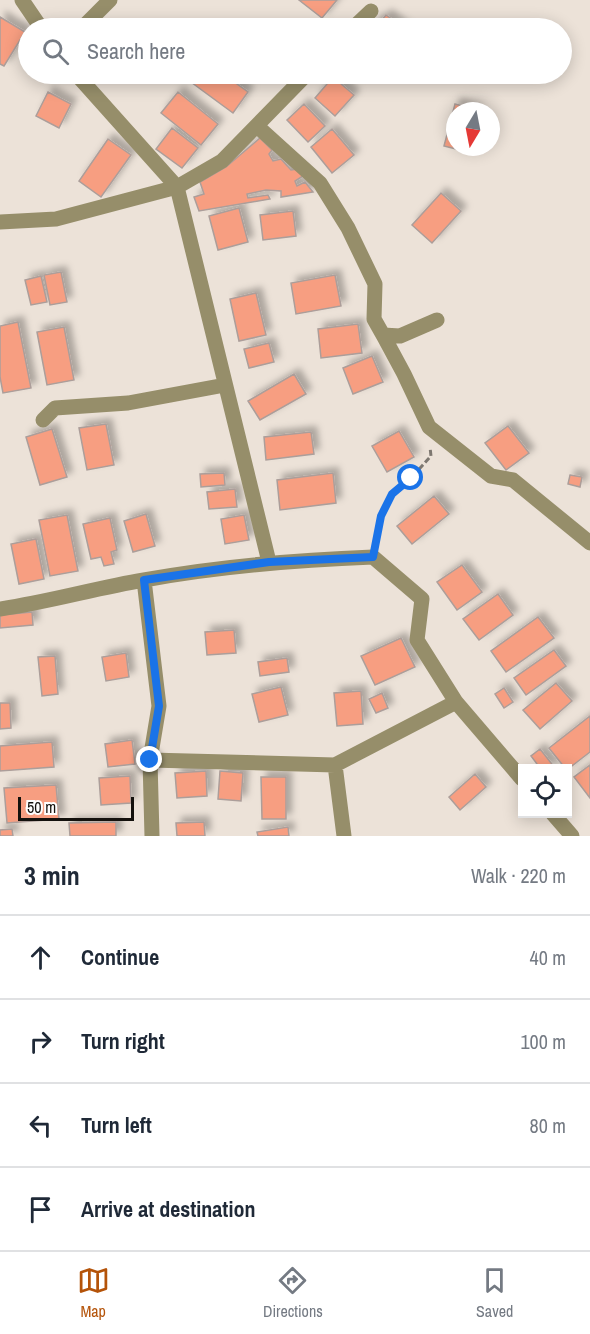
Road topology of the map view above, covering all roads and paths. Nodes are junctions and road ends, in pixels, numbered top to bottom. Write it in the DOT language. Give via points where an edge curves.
graph roads {
  1 [pos="21,0"];
  2 [pos="110,0"];
  3 [pos="371,11"];
  4 [pos="34,18"];
  5 [pos="92,18"];
  6 [pos="364,18"];
  7 [pos="84,84"];
  8 [pos="297,84"];
  9 [pos="257,126"];
  10 [pos="177,187"];
  11 [pos="0,222"];
  12 [pos="437,320"];
  13 [pos="383,335"];
  14 [pos="225,384"];
  15 [pos="42,420"];
  16 [pos="429,427"];
  17 [pos="590,543"];
  18 [pos="373,557"];
  19 [pos="269,562"];
  20 [pos="144,580"];
  21 [pos="0,609"];
  22 [pos="456,702"];
  23 [pos="150,760"];
  24 [pos="335,765"];
  25 [pos="518,774"];
  26 [pos="557,818"];
  27 [pos="153,836"];
  28 [pos="344,836"];
  29 [pos="572,836"];
  1 -- 4 [label="street"];
  2 -- 5 [label="street"];
  3 -- 6 [label="street"];
  7 -- 10 [label="street"];
  8 -- 9 [label="street"];
  9 -- 10 [label="street" via="222,161"];
  9 -- 13 [label="street" via="320,183 348,228 375,284 374,319"];
  10 -- 11 [label="street" via="56,219"];
  10 -- 14 [label="street"];
  12 -- 13 [label="street" via="400,336"];
  13 -- 16 [label="street"];
  14 -- 15 [label="street" via="128,403 55,408"];
  14 -- 19 [label="street"];
  16 -- 17 [label="street" via="491,476 513,480"];
  16 -- 18 [label="path" via="431,456 392,494 381,516"];
  18 -- 19 [label="street"];
  18 -- 22 [label="street" via="423,599 417,640"];
  19 -- 20 [label="street"];
  20 -- 21 [label="street"];
  20 -- 23 [label="street" via="159,706"];
  22 -- 24 [label="street"];
  22 -- 25 [label="street"];
  23 -- 24 [label="street"];
  23 -- 27 [label="street"];
  24 -- 28 [label="street"];
  26 -- 29 [label="street"];
}
